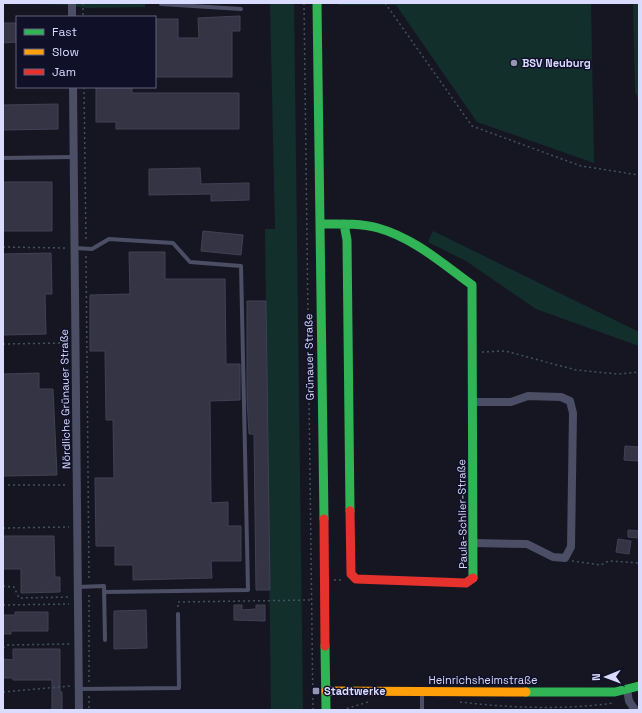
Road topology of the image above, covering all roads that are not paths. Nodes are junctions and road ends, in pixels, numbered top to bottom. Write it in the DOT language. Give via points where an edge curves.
graph roads {
  1 [pos="72,3"];
  2 [pos="161,3"];
  3 [pos="317,3"];
  4 [pos="241,9"];
  5 [pos="72,16"];
  6 [pos="73,88"];
  7 [pos="74,157"];
  8 [pos="3,158"];
  9 [pos="320,224"];
  10 [pos="344,224"];
  11 [pos="75,248"];
  12 [pos="472,402"];
  13 [pos="474,543"];
  14 [pos="78,587"];
  15 [pos="104,592"];
  16 [pos="178,614"];
  17 [pos="104,640"];
  18 [pos="639,686"];
  19 [pos="79,688"];
  20 [pos="627,690"];
  21 [pos="326,691"];
  22 [pos="422,691"];
  23 [pos="79,710"];
  24 [pos="326,710"];
  25 [pos="422,710"];
  26 [pos="635,710"];
  1 -- 5 [label="street"];
  2 -- 4 [label="lane"];
  3 -- 9 [label="street, Grünauer Straße"];
  6 -- 7 [label="street, Nördliche Grünauer Straße"];
  7 -- 8 [label="lane"];
  7 -- 11 [label="street, Nördliche Grünauer Straße"];
  9 -- 10 [label="street, Paula-Schlier-Straße"];
  9 -- 21 [label="street, Grünauer Straße"];
  10 -- 12 [label="street, Paula-Schlier-Straße" via="361,224 401,236 472,285"];
  10 -- 13 [label="street, Paula-Schlier-Straße" via="347,240 351,574 356,579 466,583 474,577"];
  11 -- 14 [label="street, Nördliche Grünauer Straße"];
  11 -- 15 [label="lane" via="92,249 109,239 173,243 190,262 241,266 248,590"];
  12 -- 13 [label="street, Paula-Schlier-Straße"];
  12 -- 13 [label="street" via="511,402 528,396 561,397 570,401 573,413 571,547 565,558 553,557 526,544"];
  14 -- 15 [label="lane" via="104,586"];
  14 -- 19 [label="street, Nördliche Grünauer Straße"];
  15 -- 17 [label="lane"];
  16 -- 19 [label="lane" via="179,688"];
  18 -- 20 [label="street, Heinrichsheimstraße"];
  19 -- 23 [label="street, Nördliche Grünauer Straße"];
  20 -- 22 [label="street, Heinrichsheimstraße"];
  20 -- 26 [label="street" via="629,701"];
  21 -- 22 [label="street, Heinrichsheimstraße"];
  21 -- 24 [label="street, Grünauer Straße"];
  22 -- 25 [label="lane"];
}
